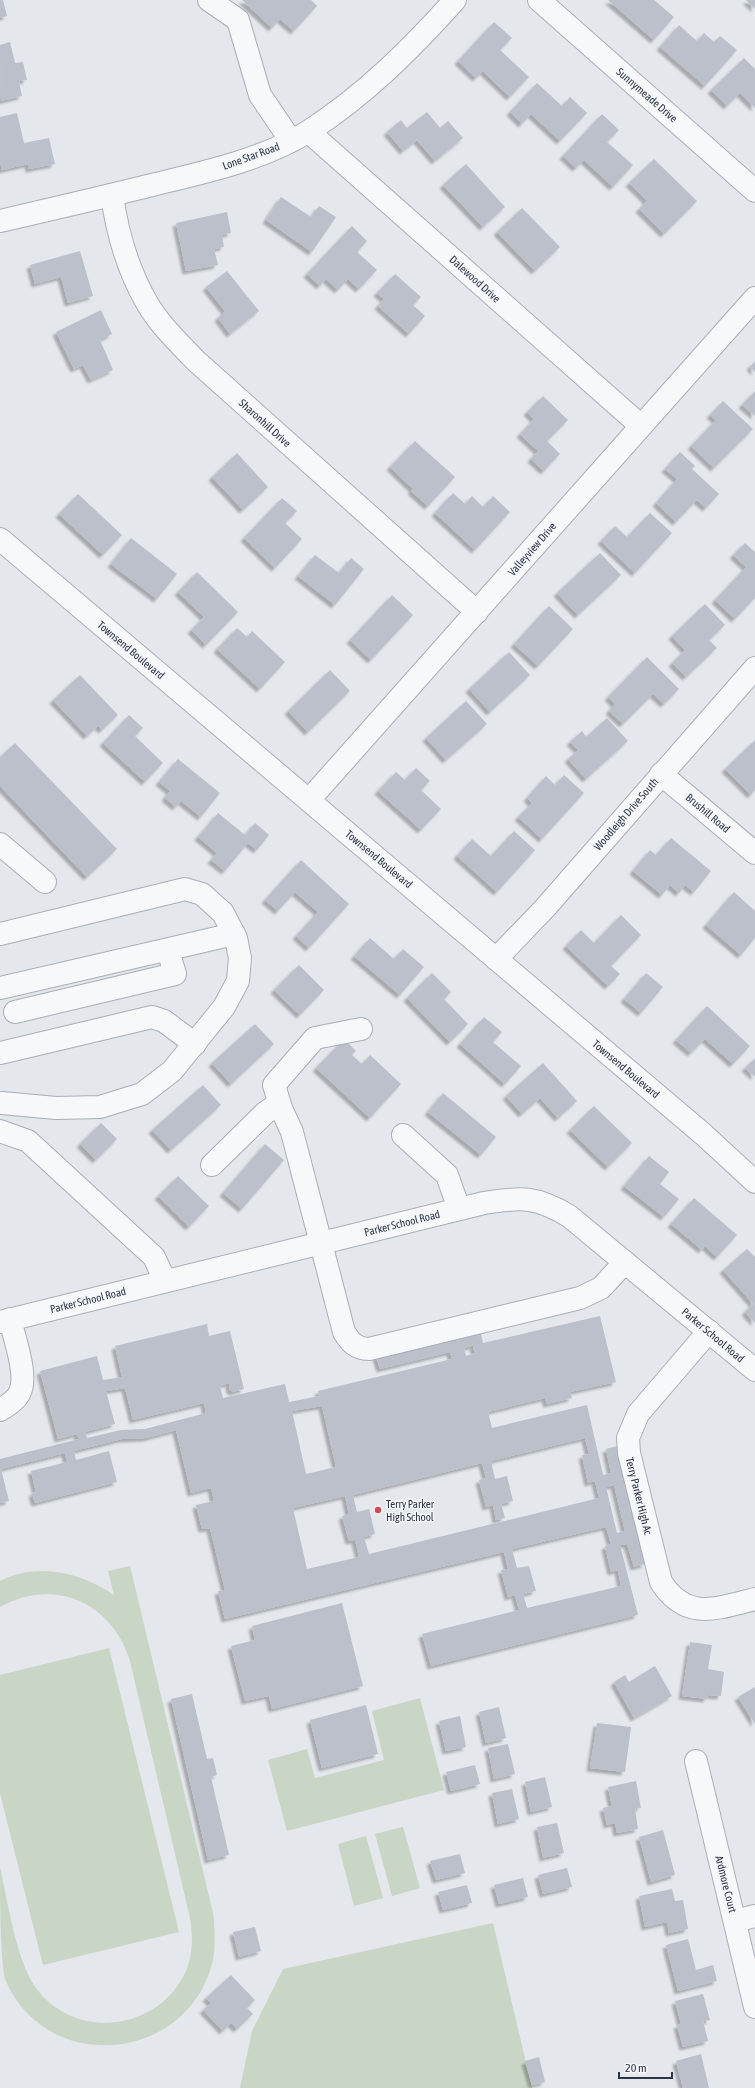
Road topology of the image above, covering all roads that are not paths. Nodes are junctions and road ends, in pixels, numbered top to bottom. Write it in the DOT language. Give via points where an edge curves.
graph roads {
  1 [pos="209,0"];
  2 [pos="455,0"];
  3 [pos="539,0"];
  4 [pos="300,136"];
  5 [pos="755,191"];
  6 [pos="112,195"];
  7 [pos="0,221"];
  8 [pos="755,298"];
  9 [pos="641,426"];
  10 [pos="0,539"];
  11 [pos="477,612"];
  12 [pos="755,668"];
  13 [pos="661,774"];
  14 [pos="309,800"];
  15 [pos="0,844"];
  16 [pos="755,853"];
  17 [pos="45,882"];
  18 [pos="0,934"];
  19 [pos="234,934"];
  20 [pos="168,950"];
  21 [pos="496,959"];
  22 [pos="44,978"];
  23 [pos="0,988"];
  24 [pos="50,1004"];
  25 [pos="15,1012"];
  26 [pos="361,1029"];
  27 [pos="195,1044"];
  28 [pos="0,1053"];
  29 [pos="1,1099"];
  30 [pos="279,1103"];
  31 [pos="0,1131"];
  32 [pos="403,1135"];
  33 [pos="212,1165"];
  34 [pos="755,1182"];
  35 [pos="459,1209"];
  36 [pos="321,1243"];
  37 [pos="625,1262"];
  38 [pos="165,1281"];
  39 [pos="5,1321"];
  40 [pos="709,1331"];
  41 [pos="755,1370"];
  42 [pos="0,1410"];
  43 [pos="755,1599"];
  44 [pos="696,1761"];
  45 [pos="745,1919"];
  46 [pos="755,2007"];
  1 -- 4 [label="street, Dalewood Drive" via="238,20 260,95"];
  2 -- 4 [label="street, Lone Star Road" via="416,44 358,97"];
  3 -- 5 [label="street, Sunnymeade Drive"];
  4 -- 6 [label="street, Lone Star Road" via="248,159"];
  4 -- 9 [label="street, Dalewood Drive"];
  6 -- 7 [label="street, Lone Star Road"];
  6 -- 11 [label="street, Sharonhill Drive" via="116,222 132,273 148,304 170,334 195,360"];
  8 -- 9 [label="street, Valleyview Drive"];
  9 -- 11 [label="street, Valleyview Drive"];
  10 -- 14 [label="street, Townsend Boulevard"];
  11 -- 14 [label="street, Valleyview Drive"];
  12 -- 13 [label="street, Woodleigh Drive South"];
  13 -- 16 [label="street, Brushill Road"];
  13 -- 21 [label="street, Woodleigh Drive South" via="545,908"];
  14 -- 21 [label="street, Townsend Boulevard"];
  15 -- 17 [label="street"];
  18 -- 19 [label="street" via="185,889 202,894 223,913"];
  19 -- 20 [label="street"];
  19 -- 27 [label="street" via="240,958 238,981 224,1006"];
  20 -- 22 [label="street"];
  20 -- 24 [label="street" via="175,974"];
  21 -- 34 [label="street, Townsend Boulevard" via="703,1134"];
  22 -- 23 [label="street"];
  22 -- 24 [label="street"];
  24 -- 25 [label="street"];
  26 -- 30 [label="street" via="315,1038 274,1085"];
  27 -- 28 [label="street" via="164,1021 152,1017"];
  27 -- 29 [label="street" via="172,1071 142,1094 100,1107 56,1108"];
  29 -- 31 [label="street"];
  30 -- 33 [label="street" via="265,1113"];
  30 -- 36 [label="street" via="292,1132"];
  31 -- 38 [label="street" via="28,1141 154,1257"];
  32 -- 35 [label="street" via="447,1175"];
  35 -- 36 [label="street, Parker School Road"];
  35 -- 37 [label="street, Parker School Road" via="509,1199 549,1204 569,1216"];
  36 -- 37 [label="street" via="344,1332 348,1340 362,1349 580,1298 601,1288"];
  36 -- 38 [label="street, Parker School Road"];
  37 -- 40 [label="street, Parker School Road"];
  38 -- 39 [label="street, Parker School Road"];
  39 -- 42 [label="street" via="22,1379 19,1393 11,1403"];
  40 -- 41 [label="street, Parker School Road"];
  40 -- 43 [label="street, Terry Parker High Ac" via="638,1414 628,1438 629,1453 660,1582 670,1596 684,1605 701,1608 720,1608"];
  44 -- 45 [label="street, Ardmore Court"];
  45 -- 46 [label="street, Ardmore Court"];
}
